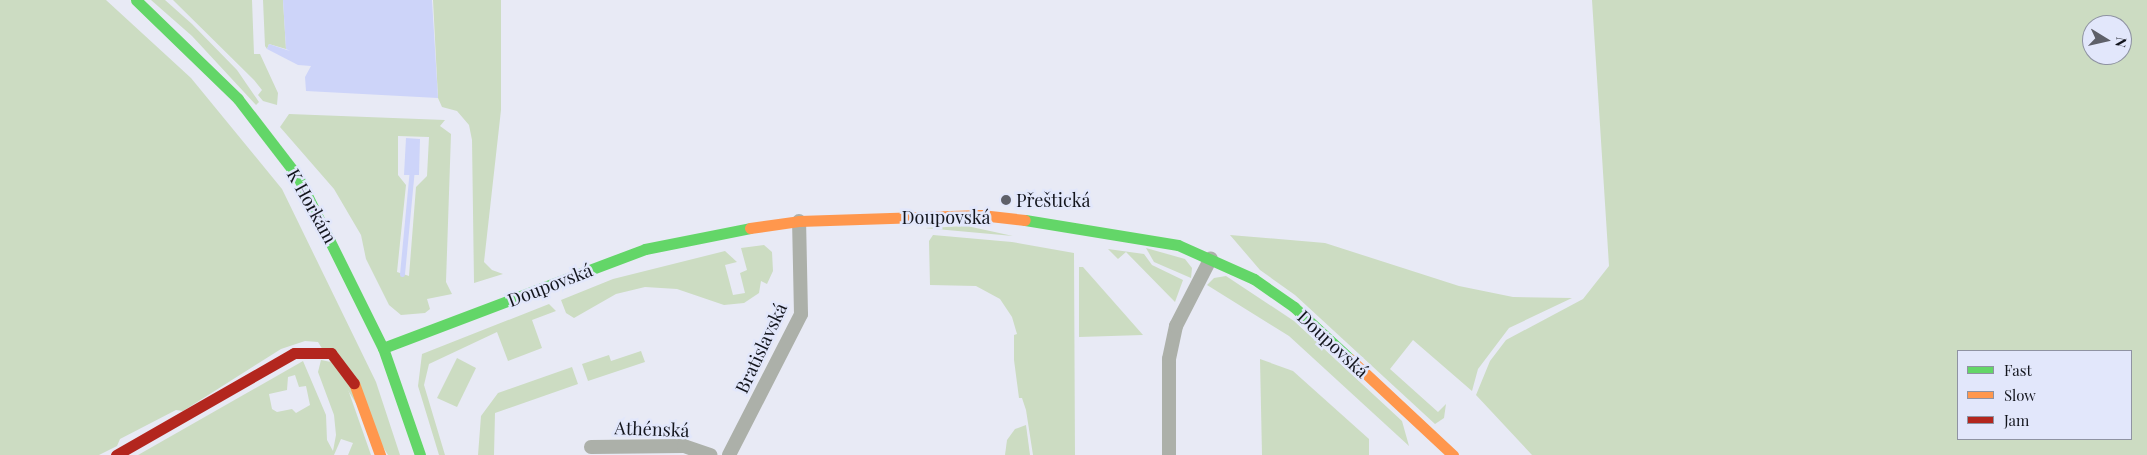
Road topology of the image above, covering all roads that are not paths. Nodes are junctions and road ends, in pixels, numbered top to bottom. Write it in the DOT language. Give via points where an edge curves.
graph roads {
  1 [pos="136,0"];
  2 [pos="799,221"];
  3 [pos="1211,258"];
  4 [pos="383,348"];
  5 [pos="591,447"];
  6 [pos="1439,450"];
  7 [pos="116,455"];
  8 [pos="380,455"];
  9 [pos="420,455"];
  10 [pos="710,455"];
  11 [pos="729,455"];
  12 [pos="1169,455"];
  13 [pos="1453,455"];
  1 -- 4 [label="street, K Horkám" via="217,76 286,158 316,210"];
  2 -- 3 [label="street, Doupovská" via="981,215 1130,235 1178,246"];
  2 -- 4 [label="street, Doupovská" via="722,232 645,249"];
  2 -- 11 [label="street, Bratislavská" via="801,314"];
  3 -- 6 [label="street, Doupovská" via="1254,279 1294,307"];
  3 -- 12 [label="street" via="1176,326 1169,358"];
  4 -- 9 [label="street, K Horkám"];
  5 -- 10 [label="street, Athénská" via="684,446"];
  6 -- 13 [label="street, Doupovská"];
  7 -- 8 [label="street" via="294,353 312,350 331,353 340,360 357,388"];
}
